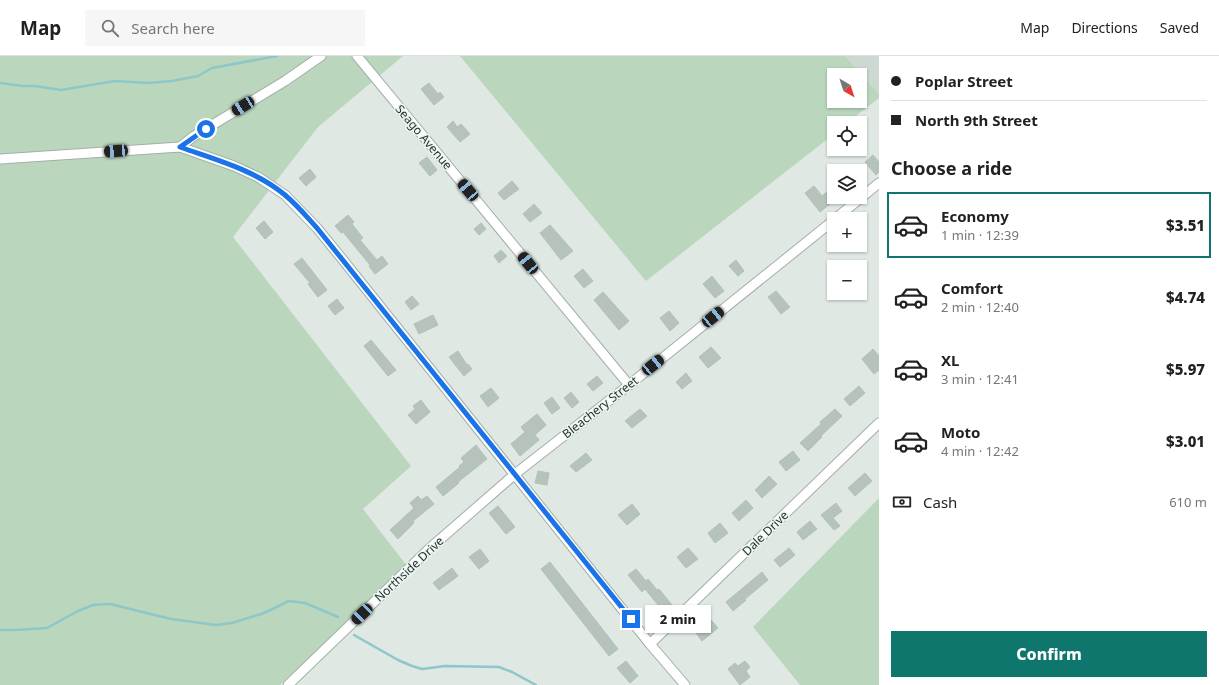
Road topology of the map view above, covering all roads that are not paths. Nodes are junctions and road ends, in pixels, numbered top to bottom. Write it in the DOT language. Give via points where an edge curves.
graph roads {
  1 [pos="321,56"];
  2 [pos="357,56"];
  3 [pos="180,147"];
  4 [pos="0,159"];
  5 [pos="879,183"];
  6 [pos="845,212"];
  7 [pos="827,226"];
  8 [pos="628,385"];
  9 [pos="879,423"];
  10 [pos="515,474"];
  11 [pos="650,644"];
  12 [pos="288,685"];
  13 [pos="685,685"];
  1 -- 3 [label="street"];
  2 -- 8 [label="street, Seago Avenue"];
  3 -- 4 [label="street"];
  3 -- 10 [label="street" via="234,166 258,177 286,195 317,228"];
  5 -- 6 [label="street, Bleachery Street"];
  7 -- 8 [label="street, Bleachery Street"];
  8 -- 10 [label="street, Bleachery Street"];
  9 -- 11 [label="street, Dale Drive"];
  10 -- 11 [label="street"];
  10 -- 12 [label="street, Northside Drive" via="429,549"];
  11 -- 13 [label="street"];
}
